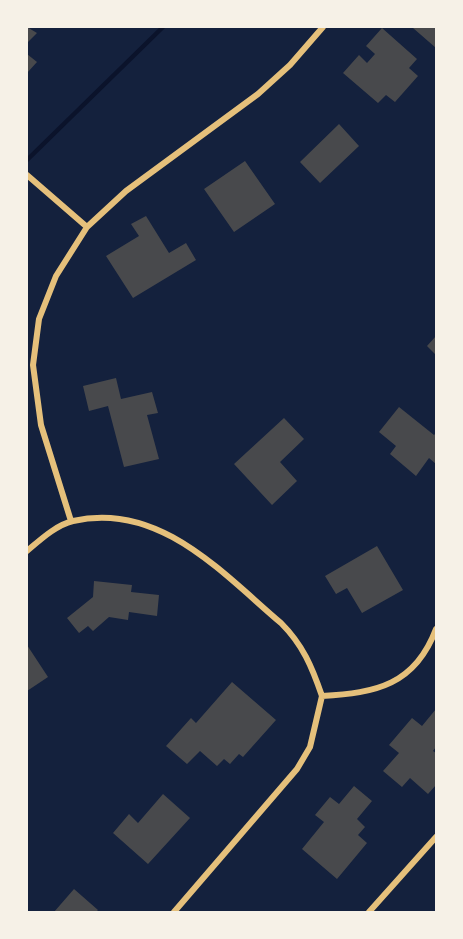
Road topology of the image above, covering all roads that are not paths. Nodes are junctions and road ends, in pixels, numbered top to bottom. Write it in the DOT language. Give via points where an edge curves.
graph roads {
  1 [pos="323,27"];
  2 [pos="27,175"];
  3 [pos="87,226"];
  4 [pos="71,521"];
  5 [pos="27,551"];
  6 [pos="436,629"];
  7 [pos="322,696"];
  8 [pos="436,837"];
  9 [pos="174,912"];
  10 [pos="369,912"];
  1 -- 3 [label="street" via="258,94 126,191"];
  2 -- 3 [label="street"];
  3 -- 4 [label="street" via="56,276 34,344 41,425"];
  4 -- 5 [label="street" via="45,535"];
  4 -- 7 [label="street" via="138,522 180,539 296,638 309,658"];
  6 -- 7 [label="street" via="430,646 413,667 390,684 361,694"];
  7 -- 9 [label="street" via="310,747 297,769"];
  8 -- 10 [label="street"];
}
